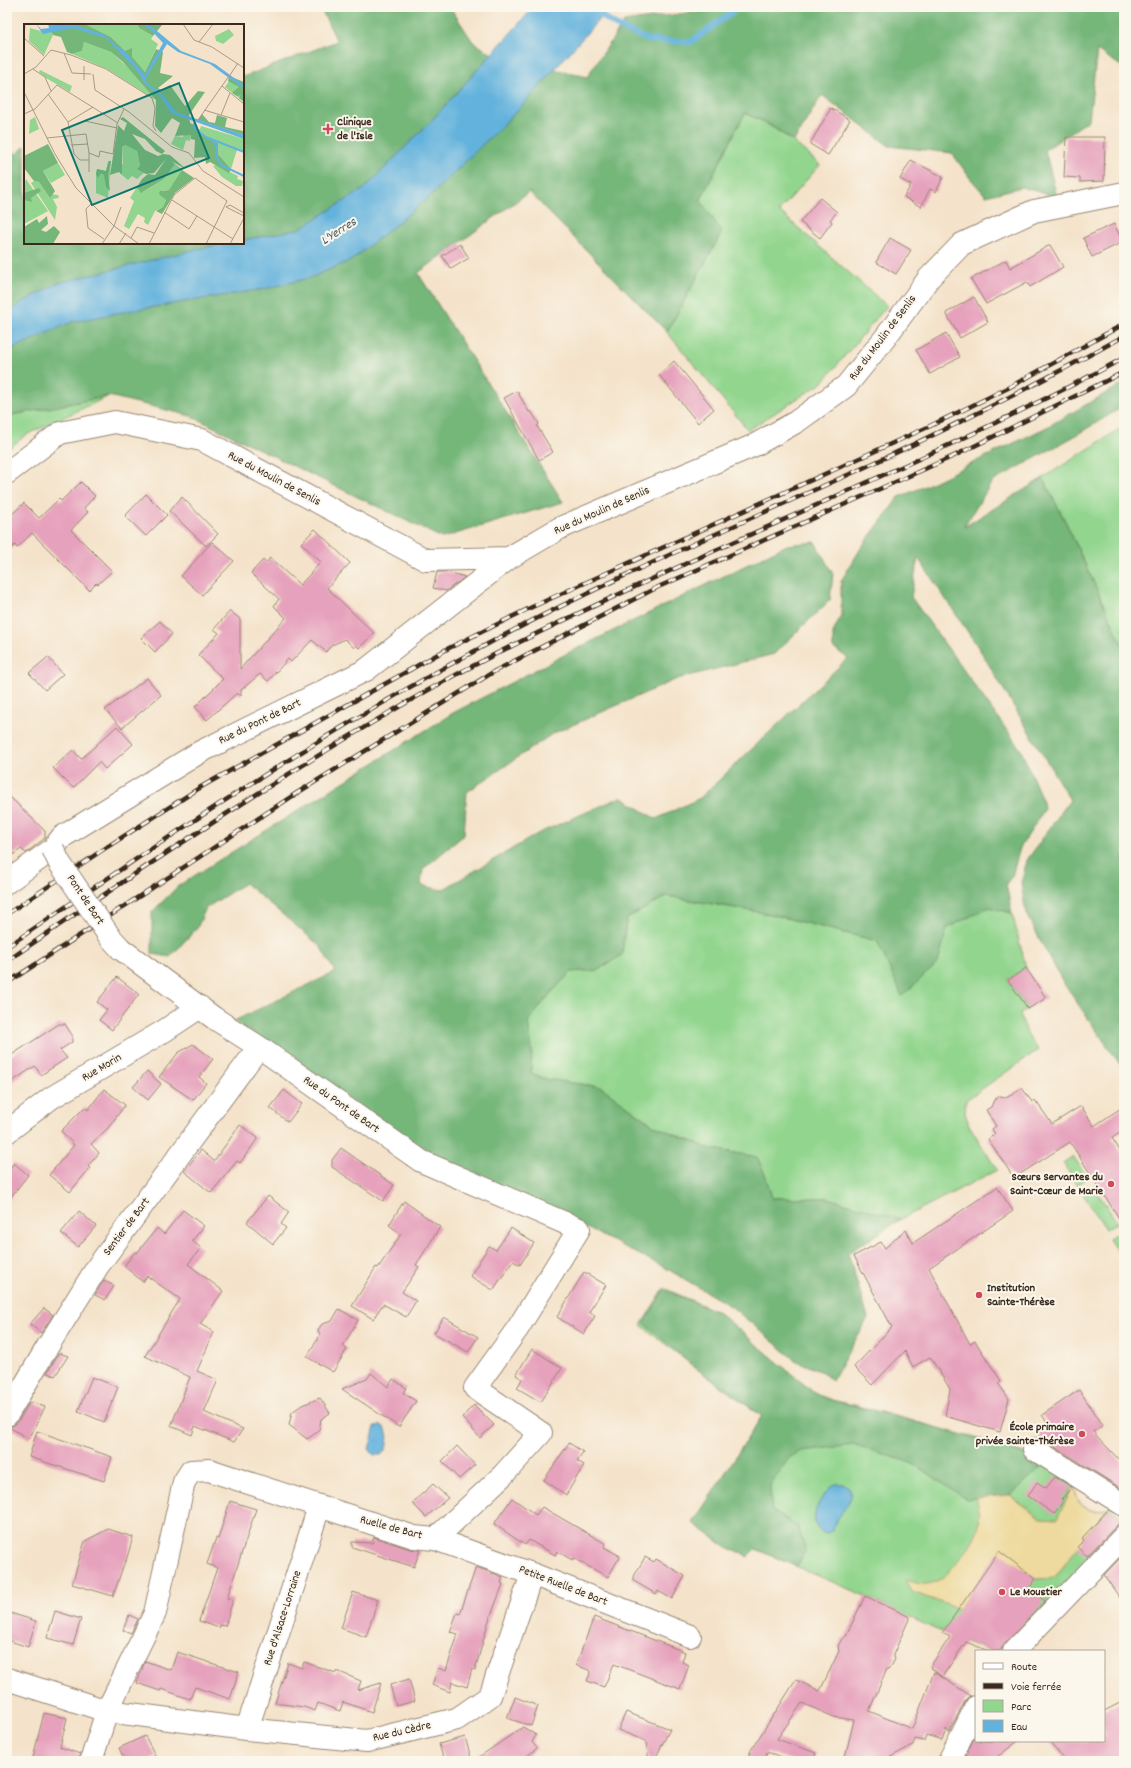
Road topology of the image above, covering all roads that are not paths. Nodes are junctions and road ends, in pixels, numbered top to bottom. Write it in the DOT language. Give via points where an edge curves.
graph roads {
  1 [pos="1124,193"];
  2 [pos="7,473"];
  3 [pos="509,558"];
  4 [pos="53,849"];
  5 [pos="7,882"];
  6 [pos="121,948"];
  7 [pos="200,1007"];
  8 [pos="259,1047"];
  9 [pos="7,1132"];
  10 [pos="580,1229"];
  11 [pos="7,1415"];
  12 [pos="1034,1449"];
  13 [pos="1124,1505"];
  14 [pos="319,1507"];
  15 [pos="1124,1536"];
  16 [pos="435,1539"];
  17 [pos="532,1574"];
  18 [pos="690,1636"];
  19 [pos="1015,1650"];
  20 [pos="7,1680"];
  21 [pos="975,1709"];
  22 [pos="107,1711"];
  23 [pos="247,1729"];
  24 [pos="91,1761"];
  25 [pos="949,1761"];
  1 -- 3 [label="street, Rue du Moulin de Senlis" via="1034,211 962,244 928,278 885,338 846,386 796,422 755,445 560,528"];
  2 -- 3 [label="street, Rue du Moulin de Senlis" via="60,433 115,422 202,440 426,560"];
  3 -- 4 [label="street, Rue du Pont de Bart" via="366,670 200,752 62,837"];
  4 -- 5 [label="street, Rue du Pont de Bart"];
  4 -- 6 [label="street, Pont de Bart, bridge" via="59,862 110,937"];
  6 -- 7 [label="street, Rue du Pont de Bart"];
  7 -- 8 [label="street, Rue du Pont de Bart"];
  7 -- 9 [label="street, Rue Morin" via="51,1098"];
  8 -- 10 [label="street, Rue du Pont de Bart" via="421,1161"];
  8 -- 11 [label="street, Sentier de Bart" via="98,1266"];
  10 -- 16 [label="street, Ruelle de Bart" via="518,1328 475,1388 541,1433 503,1475"];
  12 -- 13 [label="street"];
  14 -- 16 [label="street, Ruelle de Bart" via="414,1537"];
  14 -- 22 [label="street, Ruelle de Bart" via="210,1470 191,1471 184,1482 155,1613"];
  14 -- 23 [label="street, Rue d'Alsace-Lorraine"];
  15 -- 19 [label="street"];
  16 -- 17 [label="street, Petite Ruelle de Bart"];
  17 -- 18 [label="street, Petite Ruelle de Bart"];
  17 -- 23 [label="street, Rue du Cèdre" via="490,1696 457,1719 367,1740"];
  20 -- 22 [label="street, Rue du Cèdre"];
  21 -- 25 [label="street"];
  22 -- 23 [label="street, Rue du Cèdre"];
  22 -- 24 [label="street"];
}
